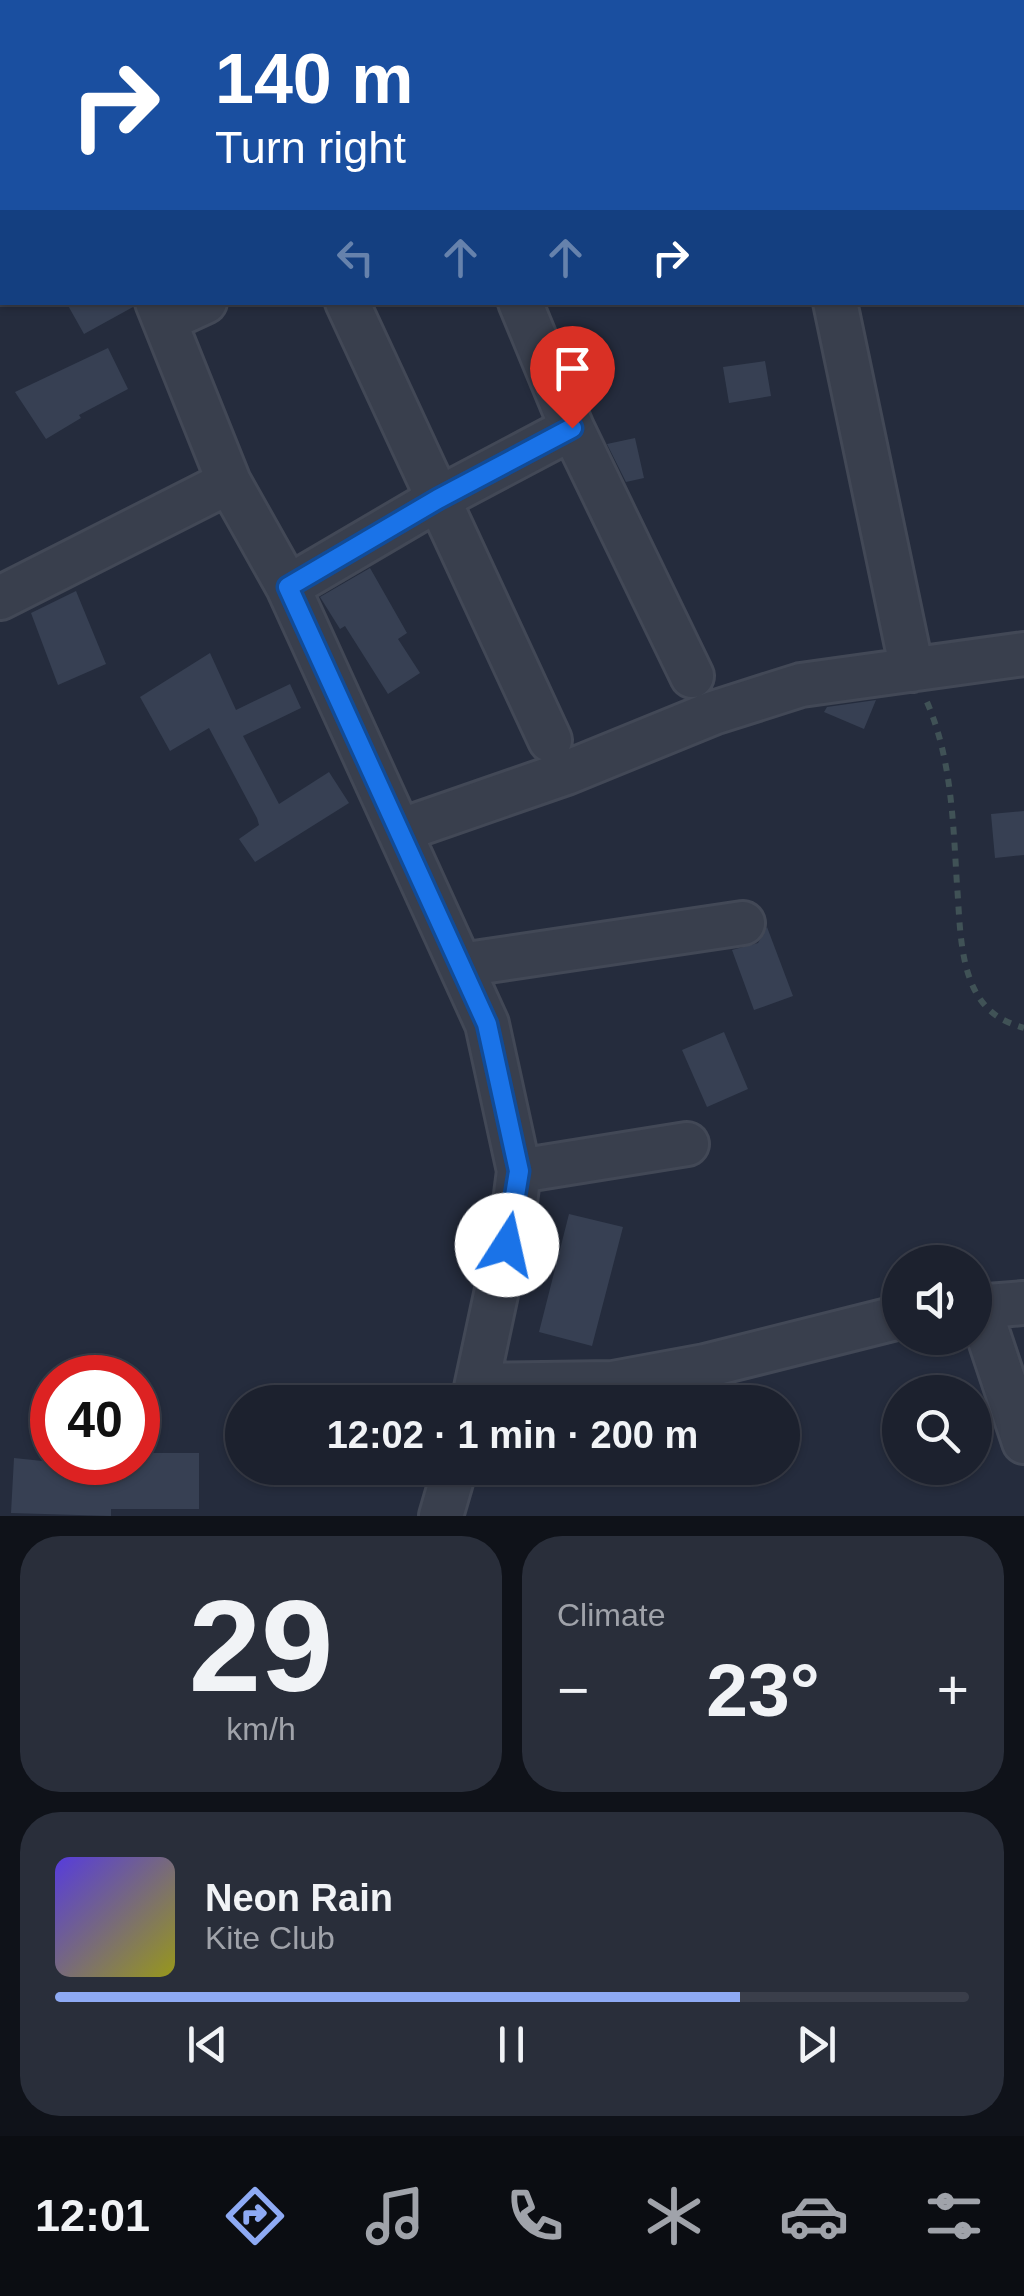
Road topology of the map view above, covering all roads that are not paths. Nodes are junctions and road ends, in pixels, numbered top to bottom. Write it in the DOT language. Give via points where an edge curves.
graph roads {
  1 [pos="191,305"];
  2 [pos="349,305"];
  3 [pos="521,305"];
  4 [pos="836,305"];
  5 [pos="162,311"];
  6 [pos="572,428"];
  7 [pos="230,482"];
  8 [pos="438,499"];
  9 [pos="288,587"];
  10 [pos="0,598"];
  11 [pos="1024,654"];
  12 [pos="912,670"];
  13 [pos="692,676"];
  14 [pos="550,740"];
  15 [pos="399,831"];
  16 [pos="743,923"];
  17 [pos="461,965"];
  18 [pos="688,1144"];
  19 [pos="519,1171"];
  20 [pos="1024,1303"];
  21 [pos="992,1306"];
  22 [pos="882,1322"];
  23 [pos="992,1350"];
  24 [pos="478,1385"];
  25 [pos="588,1385"];
  26 [pos="1024,1442"];
  27 [pos="450,1485"];
  28 [pos="442,1516"];
  1 -- 5 [label="street"];
  2 -- 8 [label="street"];
  3 -- 6 [label="street"];
  4 -- 12 [label="street"];
  5 -- 7 [label="street"];
  6 -- 8 [label="street"];
  6 -- 13 [label="street"];
  7 -- 9 [label="street"];
  7 -- 10 [label="street"];
  8 -- 9 [label="street"];
  8 -- 14 [label="street"];
  9 -- 15 [label="street"];
  11 -- 12 [label="street"];
  12 -- 15 [label="street" via="801,685"];
  15 -- 17 [label="street"];
  16 -- 17 [label="street"];
  17 -- 19 [label="street" via="487,1024"];
  18 -- 19 [label="street"];
  19 -- 24 [label="street"];
  20 -- 21 [label="street"];
  22 -- 25 [label="street" via="723,1362"];
  23 -- 26 [label="street"];
  27 -- 28 [label="street"];
}
